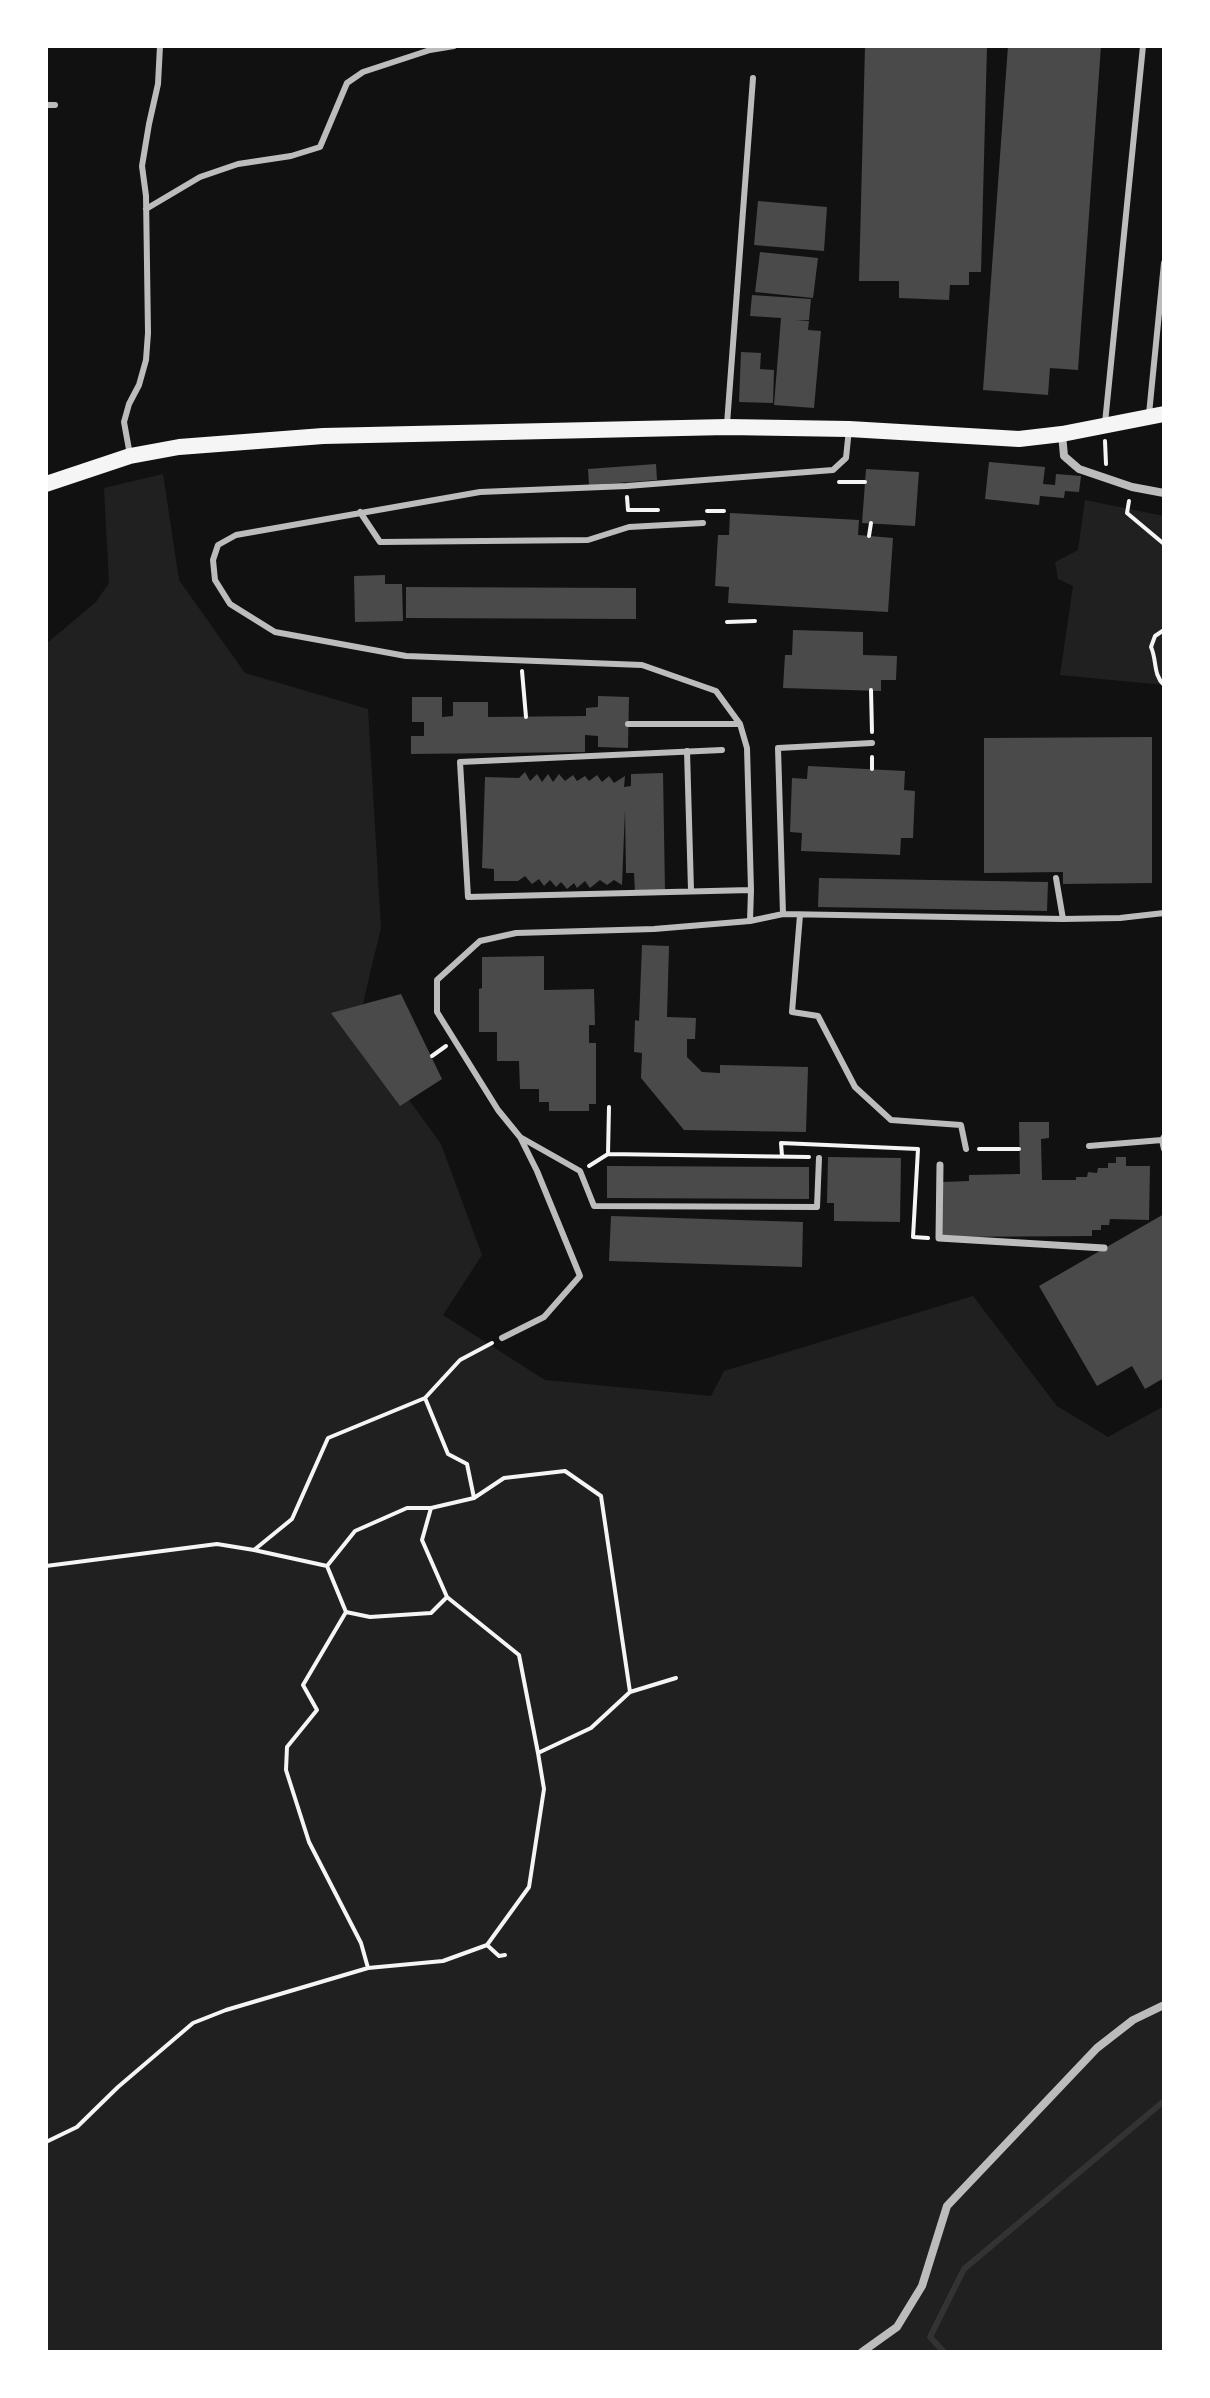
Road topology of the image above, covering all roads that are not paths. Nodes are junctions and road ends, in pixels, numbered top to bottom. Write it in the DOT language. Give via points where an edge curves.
graph roads {
  1 [pos="160,46"];
  2 [pos="454,46"];
  3 [pos="1143,46"];
  4 [pos="753,78"];
  5 [pos="46,105"];
  6 [pos="55,105"];
  7 [pos="146,209"];
  8 [pos="1164,263"];
  9 [pos="1156,416"];
  10 [pos="727,427"];
  11 [pos="1105,427"];
  12 [pos="849,429"];
  13 [pos="1062,434"];
  14 [pos="130,456"];
  15 [pos="46,484"];
  16 [pos="1164,493"];
  17 [pos="360,512"];
  18 [pos="703,523"];
  19 [pos="628,724"];
  20 [pos="740,724"];
  21 [pos="872,743"];
  22 [pos="722,750"];
  23 [pos="687,751"];
  24 [pos="1056,878"];
  25 [pos="691,890"];
  26 [pos="751,890"];
  27 [pos="1164,913"];
  28 [pos="783,914"];
  29 [pos="800,915"];
  30 [pos="1063,919"];
  31 [pos="750,921"];
  32 [pos="520,1137"];
  33 [pos="1163,1138"];
  34 [pos="1089,1146"];
  35 [pos="966,1149"];
  36 [pos="1164,1149"];
  37 [pos="819,1158"];
  38 [pos="940,1165"];
  39 [pos="1104,1248"];
  40 [pos="502,1338"];
  41 [pos="1164,2005"];
  42 [pos="862,2352"];
  1 -- 7 [label="lane" via="142,166"];
  2 -- 7 [label="lane" via="363,72 347,83 320,147 200,177"];
  3 -- 11 [label="lane"];
  4 -- 10 [label="lane"];
  5 -- 6 [label="lane"];
  7 -- 14 [label="lane" via="148,333 143,373 124,422"];
  8 -- 9 [label="lane"];
  9 -- 11 [label="main road"];
  10 -- 12 [label="main road"];
  10 -- 14 [label="main road" via="323,436"];
  11 -- 13 [label="main road"];
  12 -- 13 [label="main road" via="1019,439"];
  12 -- 17 [label="lane" via="846,458 833,470 480,492"];
  13 -- 16 [label="street" via="1064,456 1079,469"];
  14 -- 15 [label="main road"];
  17 -- 18 [label="lane" via="380,542 588,540 629,527"];
  17 -- 20 [label="lane" via="236,535 218,545 215,580 230,604 275,632 406,656 642,665 716,691"];
  19 -- 20 [label="lane"];
  20 -- 26 [label="lane" via="747,748"];
  21 -- 28 [label="lane" via="778,748"];
  22 -- 23 [label="lane"];
  23 -- 25 [label="lane"];
  23 -- 25 [label="lane" via="460,762 468,897"];
  24 -- 30 [label="lane"];
  25 -- 26 [label="lane"];
  26 -- 31 [label="lane"];
  27 -- 30 [label="lane"];
  28 -- 29 [label="lane"];
  28 -- 31 [label="lane"];
  29 -- 30 [label="lane"];
  29 -- 35 [label="lane" via="792,1012 818,1016 855,1087 891,1120 961,1125"];
  31 -- 32 [label="lane" via="516,933 480,941 437,980 437,1012"];
  32 -- 37 [label="lane" via="580,1171 594,1206 817,1207"];
  32 -- 40 [label="lane" via="580,1276 544,1317"];
  33 -- 34 [label="lane"];
  33 -- 36 [label="lane"];
  38 -- 39 [label="street" via="939,1238"];
  41 -- 42 [label="street" via="1133,2020 1097,2048 947,2206 922,2286 897,2327"];
}
